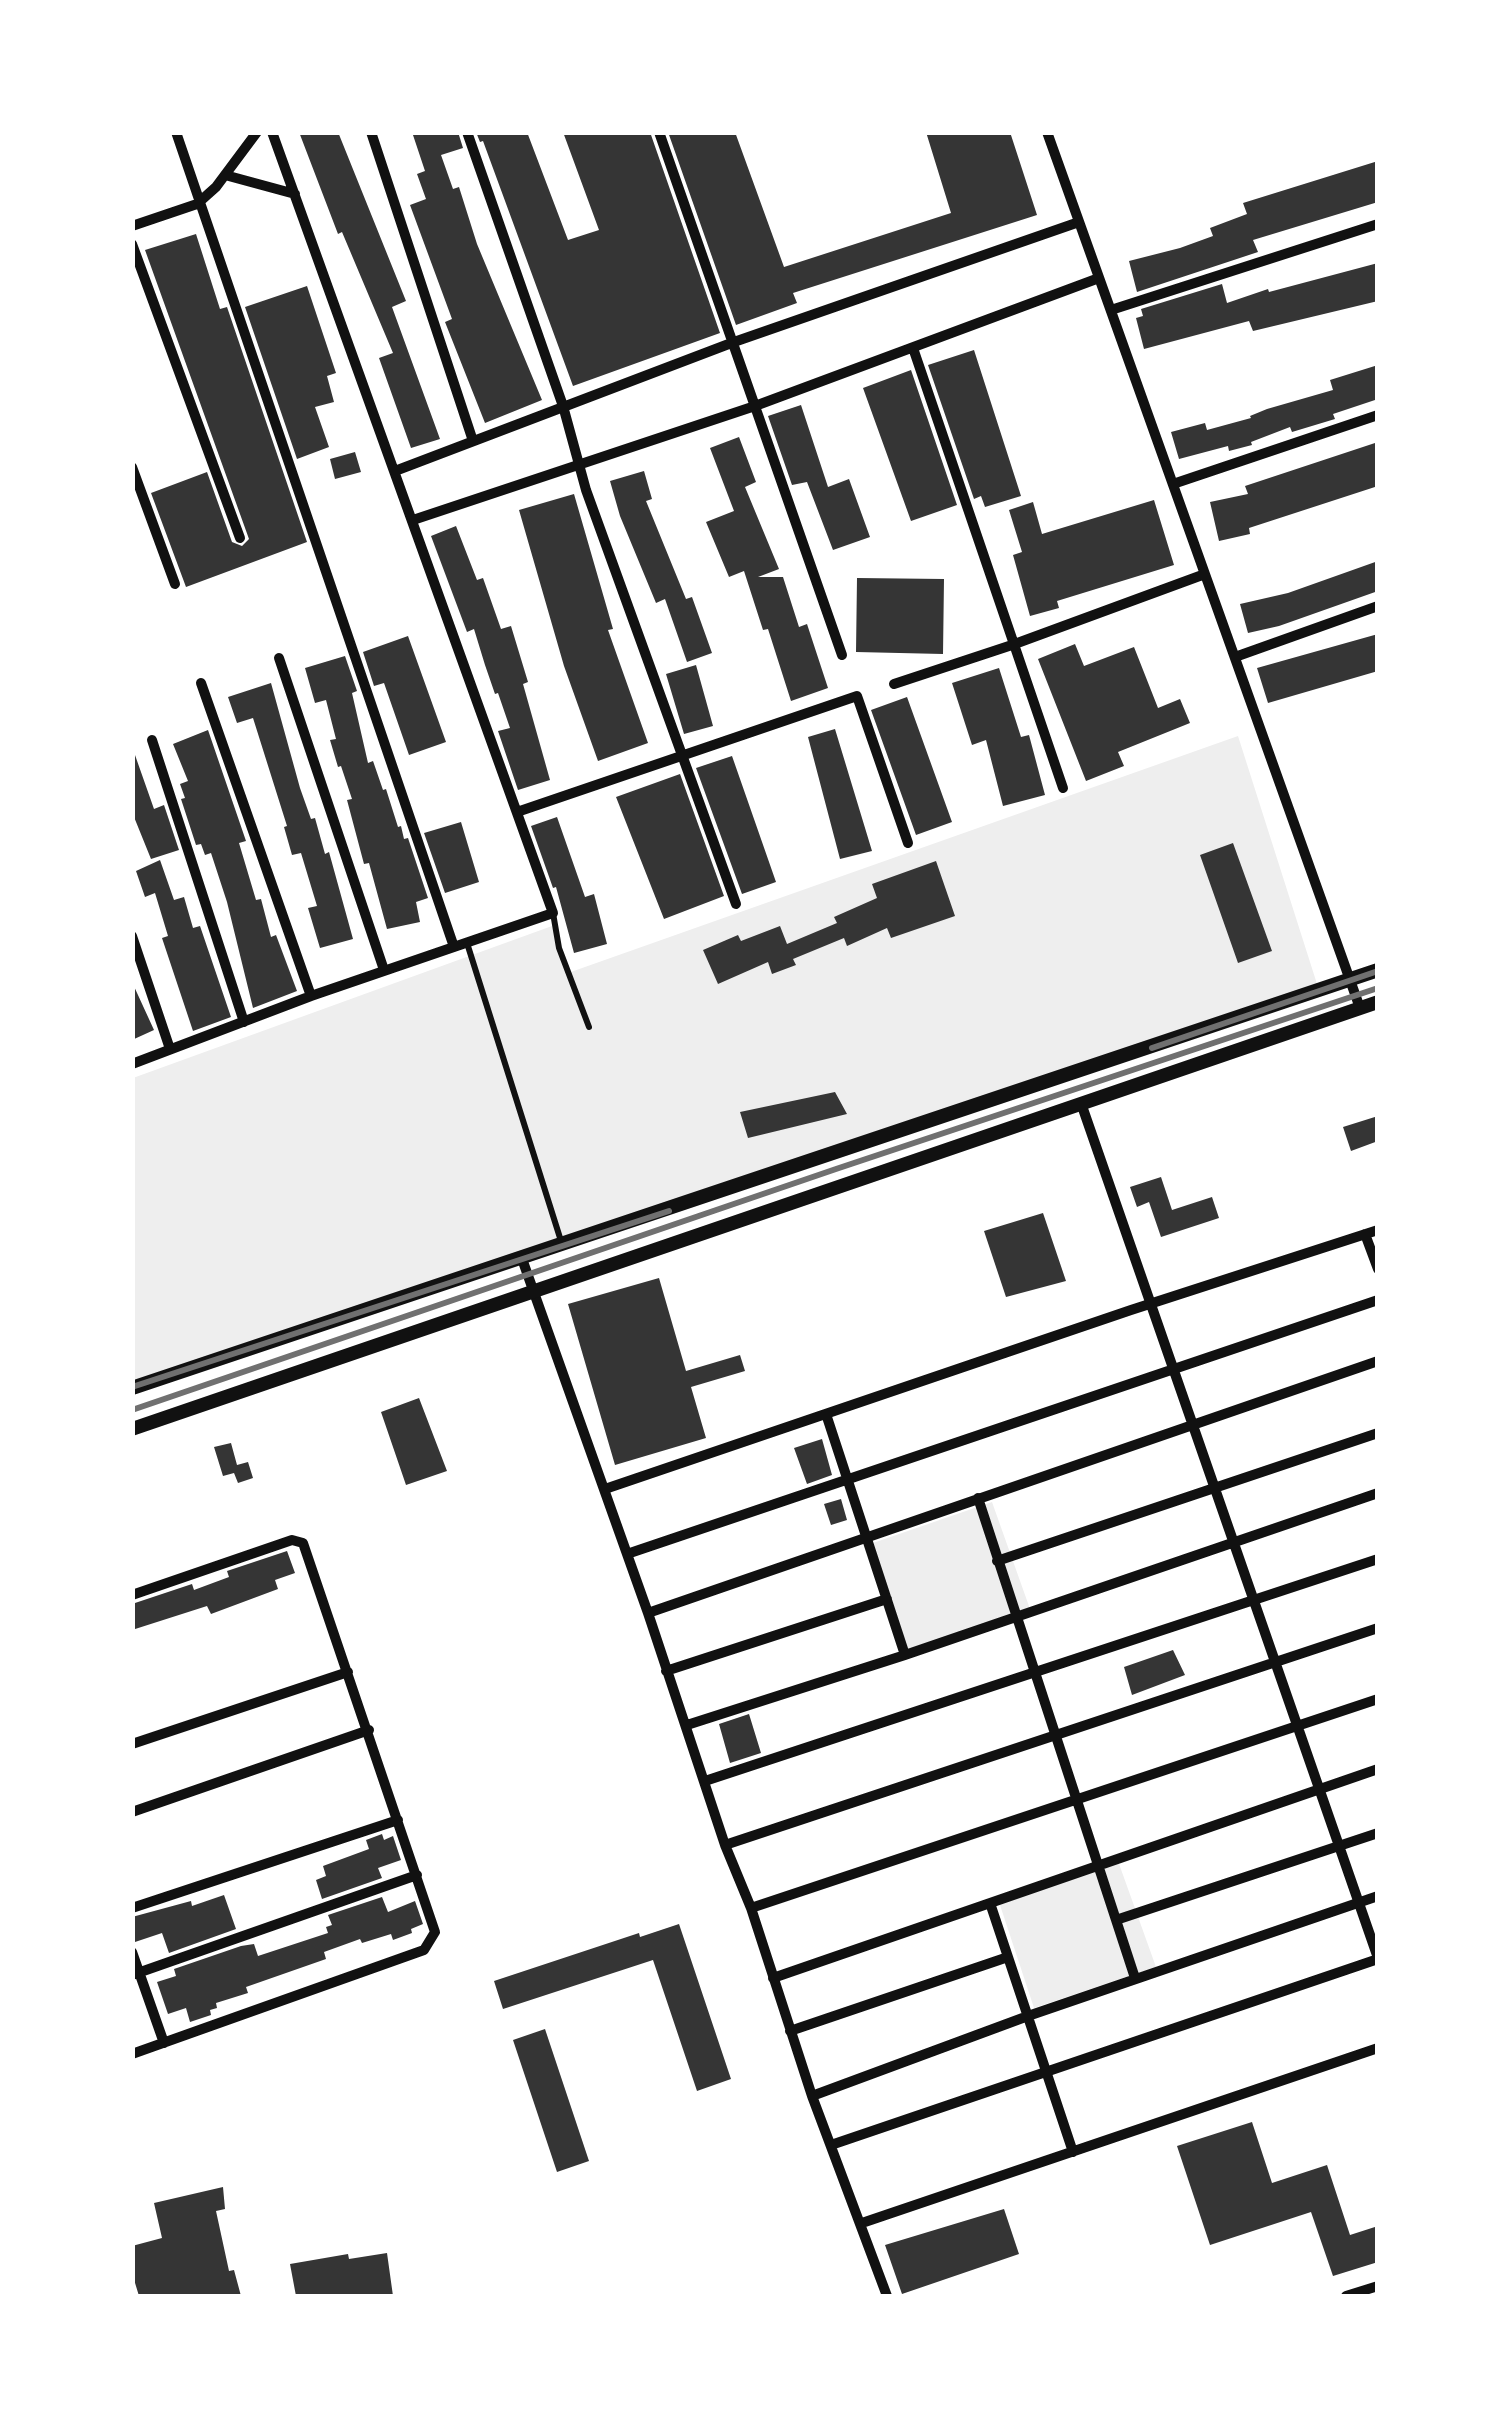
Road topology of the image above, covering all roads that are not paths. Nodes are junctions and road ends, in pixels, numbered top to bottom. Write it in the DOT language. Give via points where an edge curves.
graph roads {
  1 [pos="176,132"];
  2 [pos="257,132"];
  3 [pos="272,132"];
  4 [pos="372,132"];
  5 [pos="467,132"];
  6 [pos="659,132"];
  7 [pos="1047,132"];
  8 [pos="225,174"];
  9 [pos="294,194"];
  10 [pos="197,204"];
  11 [pos="1079,222"];
  12 [pos="1378,224"];
  13 [pos="132,226"];
  14 [pos="132,244"];
  15 [pos="1099,278"];
  16 [pos="1110,310"];
  17 [pos="734,342"];
  18 [pos="913,348"];
  19 [pos="564,406"];
  20 [pos="755,406"];
  21 [pos="1378,415"];
  22 [pos="473,441"];
  23 [pos="579,464"];
  24 [pos="132,467"];
  25 [pos="396,471"];
  26 [pos="1173,484"];
  27 [pos="413,520"];
  28 [pos="240,538"];
  29 [pos="1205,574"];
  30 [pos="175,584"];
  31 [pos="1378,606"];
  32 [pos="1012,645"];
  33 [pos="842,654"];
  34 [pos="1235,657"];
  35 [pos="279,658"];
  36 [pos="201,683"];
  37 [pos="894,684"];
  38 [pos="152,740"];
  39 [pos="684,755"];
  40 [pos="1063,788"];
  41 [pos="518,812"];
  42 [pos="908,844"];
  43 [pos="736,904"];
  44 [pos="553,913"];
  45 [pos="132,936"];
  46 [pos="467,942"];
  47 [pos="454,947"];
  48 [pos="384,970"];
  49 [pos="1378,970"];
  50 [pos="1349,980"];
  51 [pos="310,996"];
  52 [pos="1378,1002"];
  53 [pos="1360,1008"];
  54 [pos="244,1022"];
  55 [pos="589,1027"];
  56 [pos="170,1049"];
  57 [pos="132,1064"];
  58 [pos="1082,1106"];
  59 [pos="1378,1230"];
  60 [pos="1365,1234"];
  61 [pos="561,1242"];
  62 [pos="521,1256"];
  63 [pos="1378,1269"];
  64 [pos="536,1289"];
  65 [pos="1378,1300"];
  66 [pos="1150,1304"];
  67 [pos="1378,1361"];
  68 [pos="1174,1368"];
  69 [pos="132,1388"];
  70 [pos="826,1414"];
  71 [pos="1193,1423"];
  72 [pos="132,1429"];
  73 [pos="1378,1433"];
  74 [pos="849,1480"];
  75 [pos="1214,1488"];
  76 [pos="605,1489"];
  77 [pos="1378,1493"];
  78 [pos="978,1498"];
  79 [pos="867,1536"];
  80 [pos="1233,1541"];
  81 [pos="627,1554"];
  82 [pos="1378,1558"];
  83 [pos="998,1561"];
  84 [pos="132,1595"];
  85 [pos="887,1598"];
  86 [pos="1253,1599"];
  87 [pos="648,1613"];
  88 [pos="1016,1617"];
  89 [pos="1378,1628"];
  90 [pos="905,1655"];
  91 [pos="1274,1662"];
  92 [pos="1034,1670"];
  93 [pos="666,1671"];
  94 [pos="348,1672"];
  95 [pos="1378,1698"];
  96 [pos="687,1725"];
  97 [pos="1298,1726"];
  98 [pos="369,1730"];
  99 [pos="1056,1738"];
  100 [pos="132,1744"];
  101 [pos="1378,1769"];
  102 [pos="705,1781"];
  103 [pos="1318,1789"];
  104 [pos="1076,1800"];
  105 [pos="132,1812"];
  106 [pos="398,1820"];
  107 [pos="1378,1833"];
  108 [pos="725,1845"];
  109 [pos="1338,1846"];
  110 [pos="1098,1865"];
  111 [pos="416,1876"];
  112 [pos="1378,1896"];
  113 [pos="990,1902"];
  114 [pos="1358,1903"];
  115 [pos="132,1908"];
  116 [pos="751,1908"];
  117 [pos="1116,1920"];
  118 [pos="132,1952"];
  119 [pos="1008,1957"];
  120 [pos="1378,1959"];
  121 [pos="136,1974"];
  122 [pos="773,1978"];
  123 [pos="1136,1978"];
  124 [pos="1028,2016"];
  125 [pos="790,2031"];
  126 [pos="164,2043"];
  127 [pos="1378,2048"];
  128 [pos="132,2054"];
  129 [pos="1046,2072"];
  130 [pos="812,2096"];
  131 [pos="831,2145"];
  132 [pos="1073,2152"];
  133 [pos="862,2222"];
  134 [pos="1378,2286"];
  135 [pos="886,2296"];
  136 [pos="1346,2296"];
  1 -- 10 [label="street"];
  2 -- 8 [label="street"];
  3 -- 9 [label="street"];
  4 -- 22 [label="street"];
  5 -- 19 [label="street"];
  6 -- 17 [label="street"];
  7 -- 11 [label="street"];
  8 -- 9 [label="street"];
  8 -- 10 [label="street"];
  9 -- 25 [label="street"];
  10 -- 13 [label="street"];
  10 -- 47 [label="street"];
  11 -- 15 [label="street"];
  11 -- 17 [label="street"];
  12 -- 16 [label="street"];
  14 -- 28 [label="street"];
  15 -- 16 [label="street"];
  15 -- 18 [label="street"];
  16 -- 26 [label="street"];
  17 -- 19 [label="street"];
  17 -- 20 [label="street"];
  18 -- 20 [label="street"];
  18 -- 32 [label="street"];
  19 -- 22 [label="street"];
  19 -- 23 [label="street"];
  20 -- 23 [label="street"];
  20 -- 33 [label="street"];
  21 -- 26 [label="street"];
  22 -- 25 [label="street"];
  23 -- 27 [label="street"];
  23 -- 39 [label="street"];
  24 -- 30 [label="street"];
  25 -- 27 [label="street"];
  26 -- 29 [label="street"];
  27 -- 41 [label="street"];
  29 -- 32 [label="street"];
  29 -- 34 [label="street"];
  31 -- 34 [label="street"];
  32 -- 37 [label="street"];
  32 -- 40 [label="street"];
  34 -- 50 [label="street"];
  35 -- 48 [label="street"];
  36 -- 51 [label="street"];
  38 -- 54 [label="street"];
  39 -- 41 [label="street"];
  39 -- 42 [label="street" via="856,696"];
  39 -- 43 [label="street"];
  41 -- 44 [label="street"];
  44 -- 46 [label="street"];
  44 -- 55 [label="lane"];
  45 -- 56 [label="street"];
  46 -- 47 [label="street"];
  46 -- 61 [label="lane"];
  47 -- 48 [label="street"];
  48 -- 51 [label="street"];
  49 -- 50 [label="street"];
  50 -- 53 [label="street"];
  50 -- 61 [label="street"];
  51 -- 54 [label="street"];
  52 -- 53 [label="street"];
  53 -- 58 [label="street"];
  54 -- 56 [label="street"];
  56 -- 57 [label="street"];
  58 -- 64 [label="street"];
  58 -- 66 [label="street"];
  59 -- 60 [label="street"];
  60 -- 63 [label="street"];
  60 -- 66 [label="street"];
  61 -- 62 [label="street"];
  62 -- 64 [label="street"];
  62 -- 69 [label="street"];
  64 -- 72 [label="street"];
  64 -- 76 [label="street"];
  65 -- 68 [label="street"];
  66 -- 68 [label="street"];
  66 -- 70 [label="street"];
  67 -- 71 [label="street"];
  68 -- 71 [label="street"];
  68 -- 74 [label="street"];
  70 -- 74 [label="street"];
  70 -- 76 [label="street"];
  71 -- 75 [label="street"];
  71 -- 78 [label="street"];
  73 -- 75 [label="street"];
  74 -- 79 [label="street"];
  74 -- 81 [label="street"];
  75 -- 80 [label="street"];
  75 -- 83 [label="street"];
  76 -- 81 [label="street"];
  77 -- 80 [label="street"];
  78 -- 79 [label="street"];
  78 -- 83 [label="street"];
  79 -- 85 [label="street"];
  79 -- 87 [label="street"];
  80 -- 86 [label="street"];
  80 -- 88 [label="street"];
  81 -- 87 [label="street"];
  82 -- 86 [label="street"];
  83 -- 88 [label="street"];
  84 -- 94 [label="street" via="298,1540 306,1547"];
  85 -- 90 [label="street"];
  85 -- 93 [label="street"];
  86 -- 91 [label="street"];
  86 -- 92 [label="street"];
  87 -- 93 [label="street"];
  88 -- 90 [label="street"];
  88 -- 92 [label="street"];
  89 -- 91 [label="street"];
  90 -- 96 [label="street"];
  91 -- 97 [label="street"];
  91 -- 99 [label="street"];
  92 -- 99 [label="street"];
  92 -- 102 [label="street"];
  93 -- 96 [label="street"];
  94 -- 98 [label="street"];
  94 -- 100 [label="street"];
  95 -- 97 [label="street"];
  96 -- 102 [label="street"];
  97 -- 103 [label="street"];
  97 -- 104 [label="street"];
  98 -- 105 [label="street"];
  98 -- 106 [label="street"];
  99 -- 104 [label="street"];
  99 -- 108 [label="street"];
  101 -- 103 [label="street"];
  102 -- 108 [label="street"];
  103 -- 109 [label="street"];
  103 -- 110 [label="street"];
  104 -- 110 [label="street"];
  104 -- 116 [label="street"];
  106 -- 111 [label="street"];
  106 -- 115 [label="street"];
  107 -- 109 [label="street"];
  108 -- 116 [label="street"];
  109 -- 114 [label="street"];
  109 -- 117 [label="street"];
  110 -- 113 [label="street"];
  110 -- 117 [label="street"];
  111 -- 121 [label="street"];
  111 -- 126 [label="street" via="436,1932 424,1950"];
  112 -- 114 [label="street"];
  113 -- 119 [label="street"];
  113 -- 122 [label="street"];
  114 -- 120 [label="street"];
  114 -- 123 [label="street"];
  116 -- 122 [label="street"];
  117 -- 123 [label="street"];
  118 -- 121 [label="street"];
  119 -- 124 [label="street"];
  119 -- 125 [label="street"];
  120 -- 129 [label="street"];
  121 -- 126 [label="street"];
  122 -- 125 [label="street"];
  123 -- 124 [label="street"];
  124 -- 129 [label="street"];
  124 -- 130 [label="street"];
  125 -- 130 [label="street"];
  126 -- 128 [label="street"];
  127 -- 132 [label="street"];
  129 -- 131 [label="street"];
  129 -- 132 [label="street"];
  130 -- 131 [label="street"];
  131 -- 133 [label="street"];
  132 -- 133 [label="street"];
  133 -- 135 [label="street"];
  134 -- 136 [label="street"];
}
